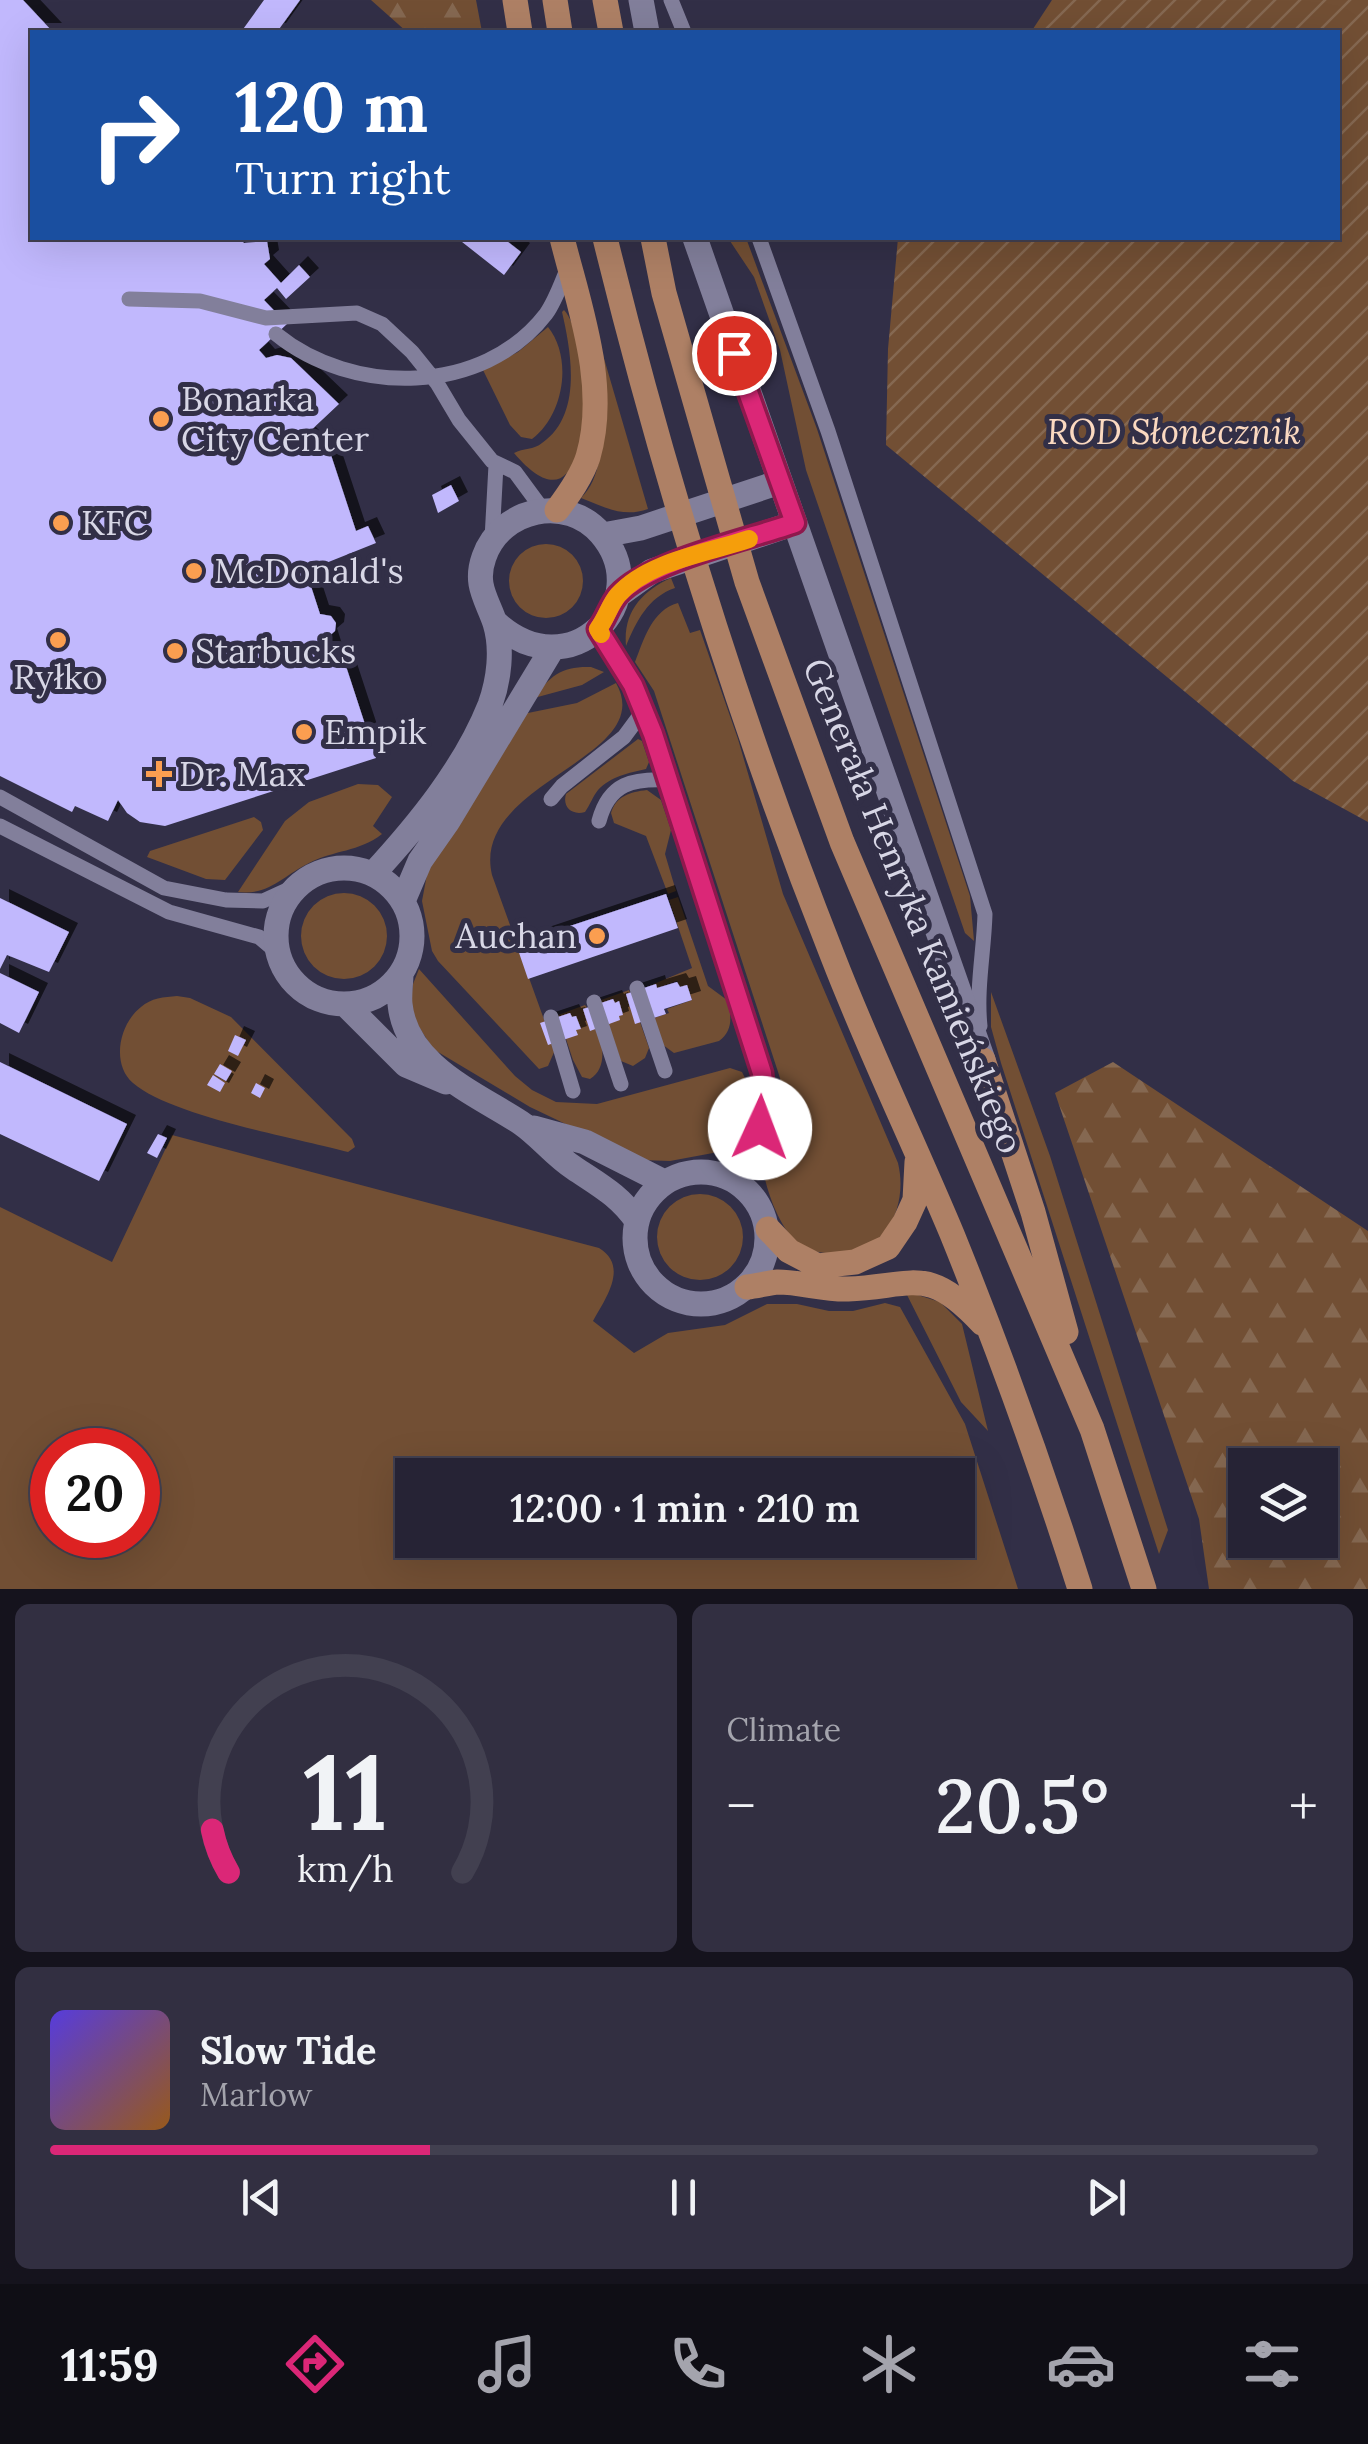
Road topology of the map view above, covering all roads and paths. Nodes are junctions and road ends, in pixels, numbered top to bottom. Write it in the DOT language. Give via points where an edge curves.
graph roads {
  1 [pos="515,0"];
  2 [pos="555,0"];
  3 [pos="605,0"];
  4 [pos="640,0"];
  5 [pos="671,0"];
  6 [pos="520,30"];
  7 [pos="560,30"];
  8 [pos="612,30"];
  9 [pos="648,30"];
  10 [pos="683,30"];
  11 [pos="562,240"];
  12 [pos="606,240"];
  13 [pos="652,240"];
  14 [pos="696,240"];
  15 [pos="760,240"];
  16 [pos="568,265"];
  17 [pos="129,298"];
  18 [pos="276,334"];
  19 [pos="496,465"];
  20 [pos="780,482"];
  21 [pos="550,510"];
  22 [pos="795,523"];
  23 [pos="602,535"];
  24 [pos="492,539"];
  25 [pos="617,596"];
  26 [pos="495,622"];
  27 [pos="598,629"];
  28 [pos="552,648"];
  29 [pos="644,710"];
  30 [pos="669,780"];
  31 [pos="0,797"];
  32 [pos="550,800"];
  33 [pos="599,821"];
  34 [pos="0,826"];
  35 [pos="373,874"];
  36 [pos="298,886"];
  37 [pos="164,888"];
  38 [pos="129,890"];
  39 [pos="403,901"];
  40 [pos="278,953"];
  41 [pos="401,973"];
  42 [pos="637,988"];
  43 [pos="594,1002"];
  44 [pos="345,1004"];
  45 [pos="551,1016"];
  46 [pos="983,1060"];
  47 [pos="664,1071"];
  48 [pos="455,1084"];
  49 [pos="621,1084"];
  50 [pos="573,1091"];
  51 [pos="524,1125"];
  52 [pos="918,1152"];
  53 [pos="729,1177"];
  54 [pos="664,1182"];
  55 [pos="636,1222"];
  56 [pos="768,1229"];
  57 [pos="747,1287"];
  58 [pos="989,1330"];
  59 [pos="1092,1429"];
  60 [pos="1080,1589"];
  61 [pos="1144,1589"];
  1 -- 6 [label="main road"];
  2 -- 7 [label="main road"];
  3 -- 8 [label="main road"];
  4 -- 9 [label="street"];
  5 -- 10 [label="lane"];
  11 -- 16 [label="main road"];
  12 -- 52 [label="main road" via="705,597 834,959"];
  13 -- 59 [label="main road, Generała Henryka Kamieńskiego" via="748,582 842,842"];
  14 -- 20 [label="street, Generała Henryka Kamieńskiego"];
  15 -- 46 [label="lane" via="985,914 978,994"];
  16 -- 18 [label="lane" via="548,312 519,340 499,355 441,375 402,380 352,372"];
  16 -- 21 [label="main road" via="587,334 594,421 588,458 574,486"];
  17 -- 19 [label="lane" via="200,301 266,318 357,313 382,324 412,352"];
  19 -- 21 [label="lane" via="515,472"];
  19 -- 24 [label="lane"];
  20 -- 22 [label="street, Generała Henryka Kamieńskiego"];
  20 -- 23 [label="street"];
  21 -- 23 [label="street" via="574,514"];
  21 -- 24 [label="street" via="524,515"];
  22 -- 25 [label="street" via="652,571"];
  22 -- 46 [label="street, Generała Henryka Kamieńskiego"];
  23 -- 25 [label="street" via="614,554"];
  24 -- 26 [label="street" via="480,580"];
  25 -- 27 [label="street"];
  26 -- 28 [label="street" via="530,646"];
  26 -- 35 [label="street" via="501,656 491,703 442,788"];
  27 -- 28 [label="street"];
  27 -- 29 [label="lane"];
  28 -- 39 [label="street" via="420,861"];
  29 -- 30 [label="lane"];
  29 -- 32 [label="lane" via="624,737"];
  30 -- 33 [label="lane" via="615,790"];
  30 -- 53 [label="lane" via="762,1073 760,1128"];
  31 -- 37 [label="lane"];
  34 -- 38 [label="lane"];
  35 -- 36 [label="street" via="334,868"];
  35 -- 39 [label="street"];
  36 -- 37 [label="lane" via="262,901"];
  36 -- 40 [label="street" via="279,916"];
  37 -- 38 [label="lane"];
  38 -- 40 [label="lane" via="169,912 259,937"];
  39 -- 41 [label="street" via="412,948"];
  40 -- 44 [label="street" via="304,990"];
  41 -- 44 [label="street" via="377,995"];
  41 -- 48 [label="street" via="400,1006 409,1033"];
  42 -- 47 [label="lane"];
  43 -- 49 [label="lane"];
  44 -- 48 [label="street" via="406,1065"];
  45 -- 50 [label="lane"];
  46 -- 59 [label="main road"];
  48 -- 51 [label="street"];
  51 -- 54 [label="street" via="585,1142"];
  51 -- 55 [label="street" via="569,1165 615,1193"];
  52 -- 56 [label="main road" via="915,1200 888,1246 856,1262 818,1266"];
  52 -- 58 [label="main road"];
  53 -- 54 [label="street" via="707,1171"];
  53 -- 56 [label="street" via="748,1190"];
  54 -- 55 [label="street"];
  55 -- 57 [label="street" via="639,1262 676,1300 714,1304"];
  56 -- 57 [label="street" via="760,1271"];
  57 -- 58 [label="main road" via="928,1283 963,1302"];
  58 -- 60 [label="main road"];
  59 -- 61 [label="main road, Generała Henryka Kamieńskiego"];
}
